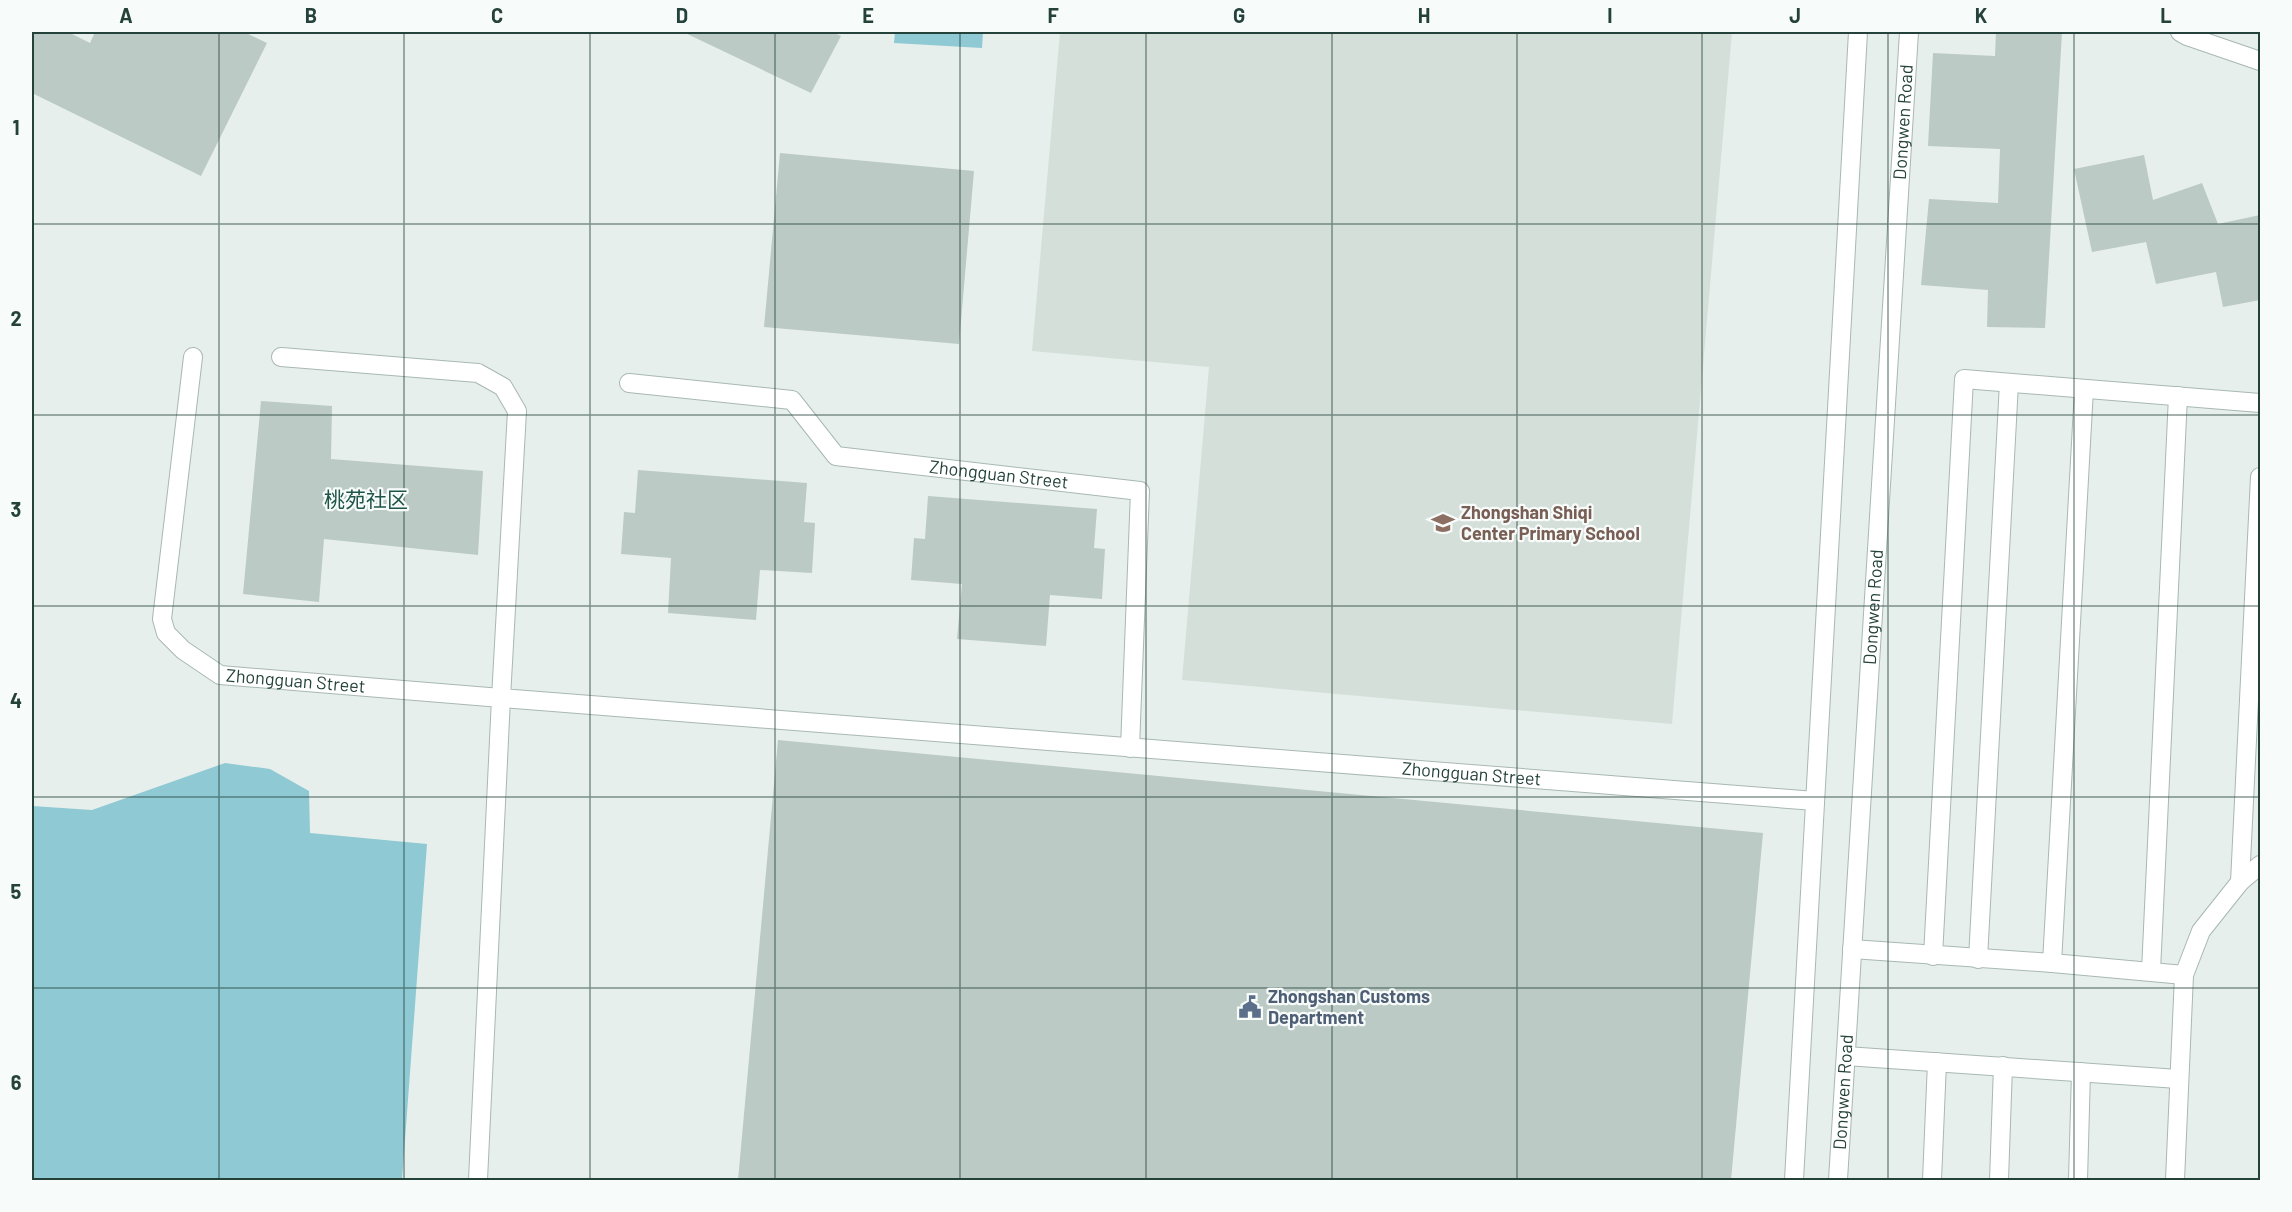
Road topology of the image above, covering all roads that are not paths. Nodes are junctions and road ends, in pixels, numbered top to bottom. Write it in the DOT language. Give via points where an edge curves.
graph roads {
  1 [pos="1858,32"];
  2 [pos="1909,32"];
  3 [pos="2180,32"];
  4 [pos="2260,62"];
  5 [pos="193,357"];
  6 [pos="281,357"];
  7 [pos="629,383"];
  8 [pos="2009,383"];
  9 [pos="2084,389"];
  10 [pos="2178,396"];
  11 [pos="2260,404"];
  12 [pos="2260,477"];
  13 [pos="501,698"];
  14 [pos="1130,748"];
  15 [pos="1815,801"];
  16 [pos="2260,865"];
  17 [pos="2240,882"];
  18 [pos="1852,950"];
  19 [pos="1934,956"];
  20 [pos="1978,959"];
  21 [pos="2052,963"];
  22 [pos="2151,971"];
  23 [pos="2184,975"];
  24 [pos="1846,1056"];
  25 [pos="1937,1062"];
  26 [pos="2003,1066"];
  27 [pos="2081,1072"];
  28 [pos="2178,1078"];
  29 [pos="478,1180"];
  30 [pos="1794,1180"];
  31 [pos="1838,1180"];
  32 [pos="1932,1180"];
  33 [pos="1999,1180"];
  34 [pos="2078,1180"];
  35 [pos="2175,1180"];
  1 -- 15 [label="street"];
  2 -- 18 [label="street, Dongwen Road"];
  3 -- 4 [label="street"];
  5 -- 13 [label="street, Zhongguan Street" via="162,618 166,633 220,675"];
  6 -- 13 [label="street" via="478,373 503,387 517,411"];
  7 -- 14 [label="street, Zhongguan Street" via="792,400 836,456 1140,491"];
  8 -- 9 [label="street"];
  8 -- 19 [label="street" via="1964,379"];
  8 -- 20 [label="street"];
  9 -- 10 [label="street"];
  9 -- 21 [label="street"];
  10 -- 11 [label="street"];
  10 -- 22 [label="street"];
  12 -- 17 [label="street"];
  13 -- 14 [label="street, Zhongguan Street"];
  13 -- 29 [label="street"];
  14 -- 15 [label="street, Zhongguan Street"];
  15 -- 30 [label="street"];
  16 -- 17 [label="street"];
  17 -- 23 [label="street" via="2201,931"];
  18 -- 19 [label="street"];
  18 -- 24 [label="street, Dongwen Road"];
  19 -- 20 [label="street"];
  20 -- 21 [label="street"];
  21 -- 22 [label="street"];
  22 -- 23 [label="street"];
  23 -- 28 [label="street"];
  24 -- 25 [label="street"];
  24 -- 31 [label="street, Dongwen Road"];
  25 -- 26 [label="street"];
  25 -- 32 [label="street"];
  26 -- 27 [label="street"];
  26 -- 33 [label="street"];
  27 -- 28 [label="street"];
  27 -- 34 [label="street"];
  28 -- 35 [label="street"];
}
